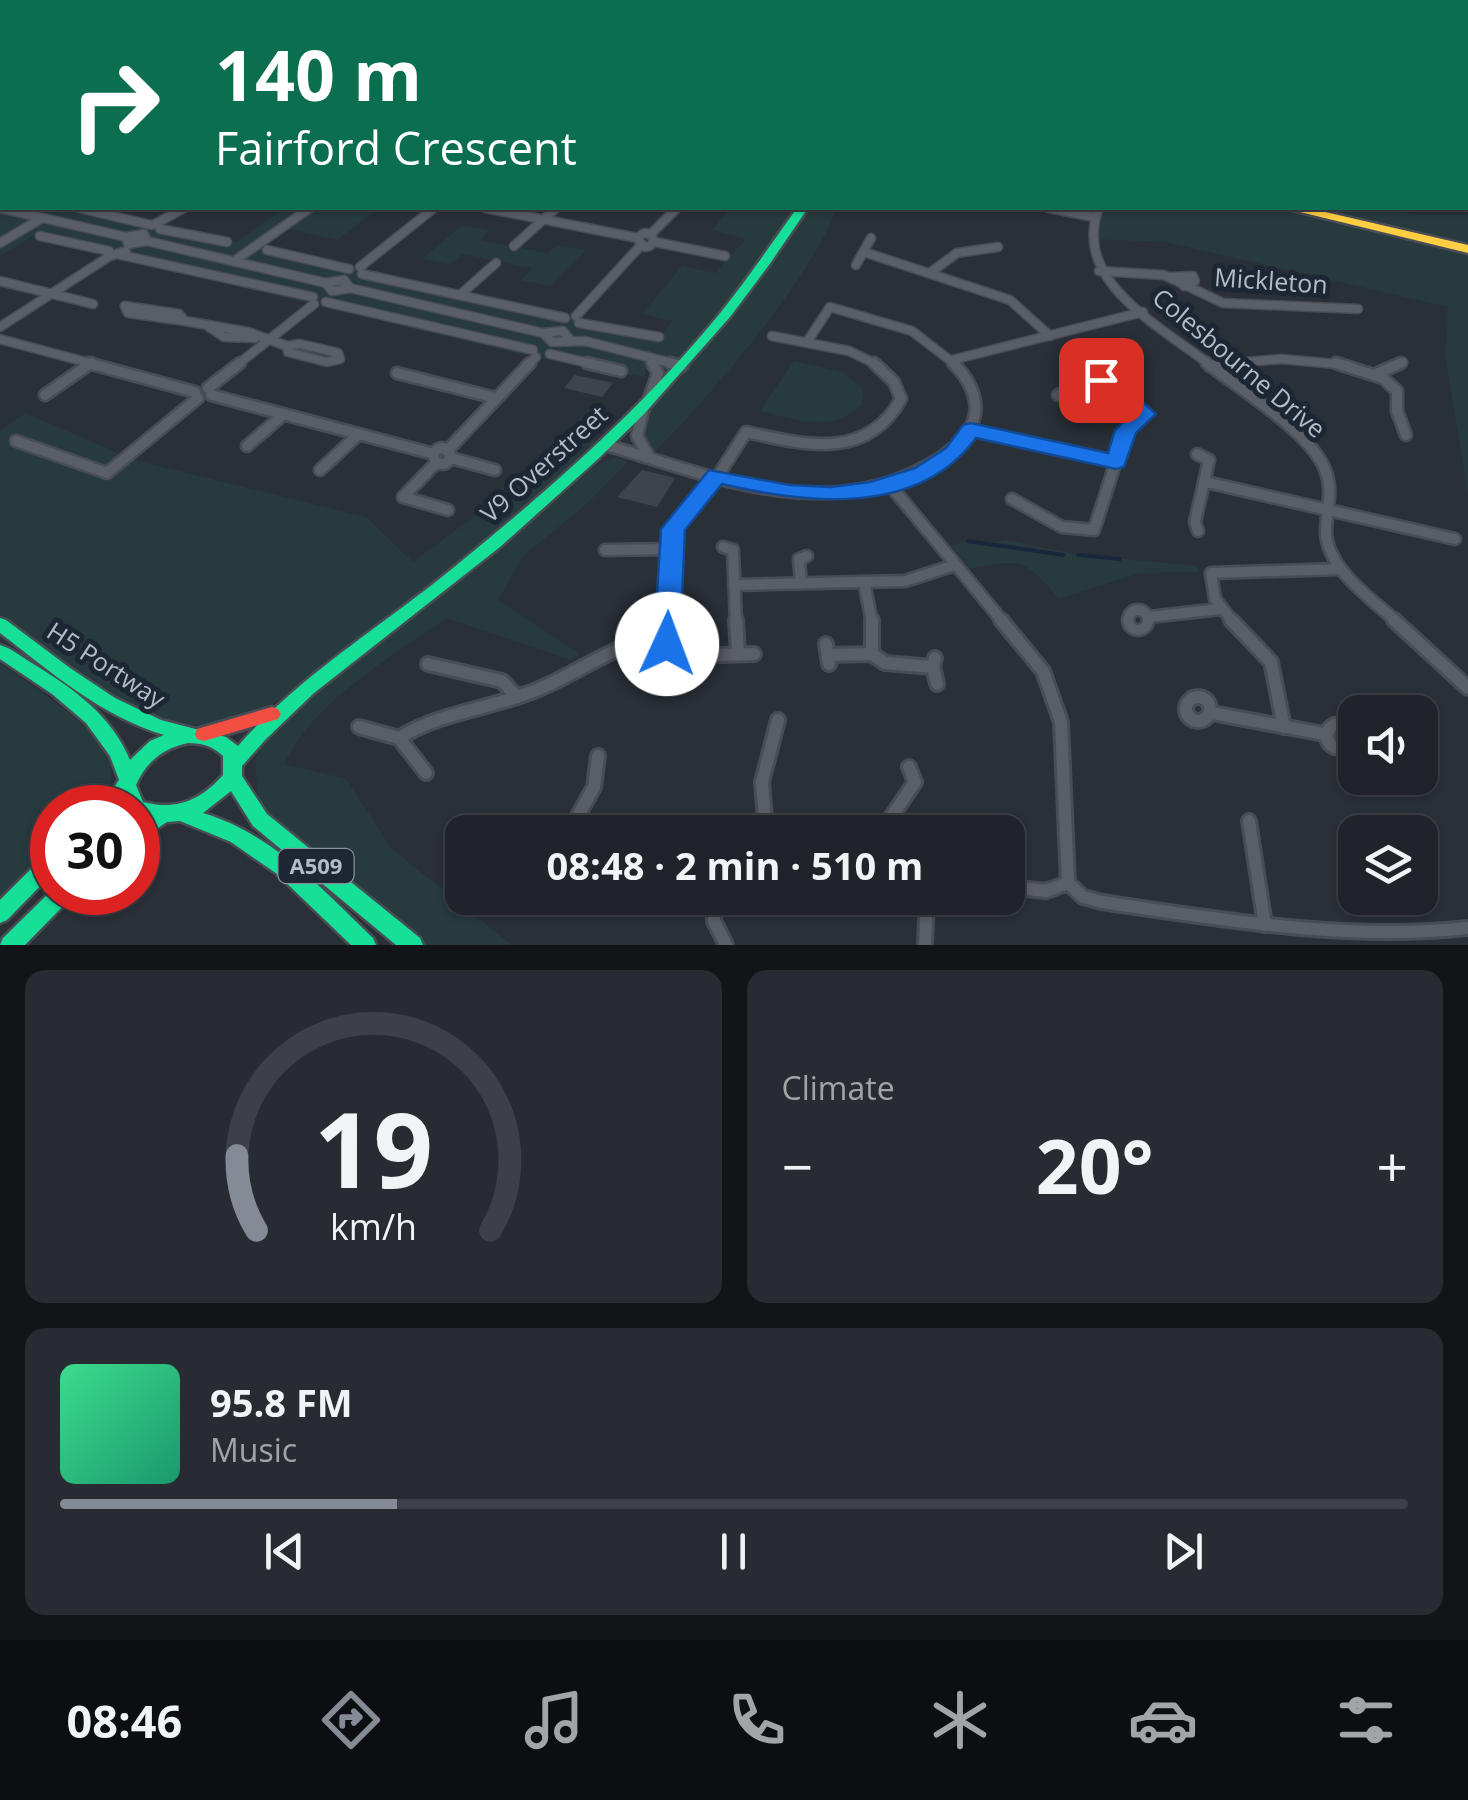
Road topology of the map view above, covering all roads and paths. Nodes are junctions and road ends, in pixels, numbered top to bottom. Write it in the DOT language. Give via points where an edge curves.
graph roads {
  1 [pos="8,210"];
  2 [pos="87,210"];
  3 [pos="181,210"];
  4 [pos="307,210"];
  5 [pos="432,210"];
  6 [pos="496,210"];
  7 [pos="554,210"];
  8 [pos="675,210"];
  9 [pos="1304,210"];
  10 [pos="800,211"];
  11 [pos="1096,212"];
  12 [pos="42,218"];
  13 [pos="543,219"];
  14 [pos="157,226"];
  15 [pos="40,236"];
  16 [pos="871,238"];
  17 [pos="130,239"];
  18 [pos="147,239"];
  19 [pos="653,239"];
  20 [pos="640,241"];
  21 [pos="228,242"];
  22 [pos="0,243"];
  23 [pos="514,246"];
  24 [pos="998,247"];
  25 [pos="267,250"];
  26 [pos="1468,250"];
  27 [pos="864,252"];
  28 [pos="113,254"];
  29 [pos="725,256"];
  30 [pos="234,261"];
  31 [pos="496,262"];
  32 [pos="856,265"];
  33 [pos="357,270"];
  34 [pos="931,272"];
  35 [pos="1099,272"];
  36 [pos="338,279"];
  37 [pos="0,281"];
  38 [pos="350,285"];
  39 [pos="326,286"];
  40 [pos="338,291"];
  41 [pos="51,294"];
  42 [pos="461,294"];
  43 [pos="318,301"];
  44 [pos="93,304"];
  45 [pos="1358,309"];
  46 [pos="1143,312"];
  47 [pos="564,318"];
  48 [pos="578,320"];
  49 [pos="185,321"];
  50 [pos="0,327"];
  51 [pos="555,330"];
  52 [pos="544,336"];
  53 [pos="772,336"];
  54 [pos="1050,336"];
  55 [pos="659,337"];
  56 [pos="0,339"];
  57 [pos="565,339"];
  58 [pos="261,340"];
  59 [pos="807,342"];
  60 [pos="287,346"];
  61 [pos="535,354"];
  62 [pos="550,354"];
  63 [pos="649,357"];
  64 [pos="952,360"];
  65 [pos="1403,362"];
  66 [pos="91,363"];
  67 [pos="682,366"];
  68 [pos="1210,366"];
  69 [pos="621,372"];
  70 [pos="1378,372"];
  71 [pos="397,373"];
  72 [pos="210,391"];
  73 [pos="45,394"];
  74 [pos="196,395"];
  75 [pos="1058,395"];
  76 [pos="496,398"];
  77 [pos="647,403"];
  78 [pos="284,414"];
  79 [pos="971,430"];
  80 [pos="359,434"];
  81 [pos="1406,435"];
  82 [pos="16,442"];
  83 [pos="606,445"];
  84 [pos="247,446"];
  85 [pos="449,454"];
  86 [pos="1198,454"];
  87 [pos="649,457"];
  88 [pos="435,458"];
  89 [pos="1116,462"];
  90 [pos="320,470"];
  91 [pos="495,470"];
  92 [pos="717,475"];
  93 [pos="1206,482"];
  94 [pos="890,485"];
  95 [pos="1012,499"];
  96 [pos="448,510"];
  97 [pos="1328,510"];
  98 [pos="1198,531"];
  99 [pos="1455,539"];
  100 [pos="723,547"];
  101 [pos="671,549"];
  102 [pos="605,550"];
  103 [pos="807,556"];
  104 [pos="955,566"];
  105 [pos="1340,569"];
  106 [pos="864,582"];
  107 [pos="800,583"];
  108 [pos="734,585"];
  109 [pos="1220,609"];
  110 [pos="1148,617"];
  111 [pos="0,624"];
  112 [pos="0,651"];
  113 [pos="738,654"];
  114 [pos="754,654"];
  115 [pos="828,654"];
  116 [pos="872,654"];
  117 [pos="720,655"];
  118 [pos="428,664"];
  119 [pos="937,684"];
  120 [pos="1468,688"];
  121 [pos="517,697"];
  122 [pos="275,712"];
  123 [pos="1212,713"];
  124 [pos="778,720"];
  125 [pos="359,727"];
  126 [pos="1284,727"];
  127 [pos="197,734"];
  128 [pos="1324,734"];
  129 [pos="399,738"];
  130 [pos="598,756"];
  131 [pos="909,767"];
  132 [pos="234,769"];
  133 [pos="426,773"];
  134 [pos="126,783"];
  135 [pos="160,814"];
  136 [pos="579,815"];
  137 [pos="769,815"];
  138 [pos="893,815"];
  139 [pos="169,816"];
  140 [pos="160,821"];
  141 [pos="1249,821"];
  142 [pos="30,883"];
  143 [pos="1068,883"];
  144 [pos="1025,890"];
  145 [pos="0,914"];
  146 [pos="41,915"];
  147 [pos="714,915"];
  148 [pos="926,915"];
  149 [pos="1265,925"];
  150 [pos="1468,928"];
  151 [pos="11,945"];
  152 [pos="365,945"];
  153 [pos="412,945"];
  154 [pos="726,945"];
  155 [pos="924,945"];
  1 -- 12 [label="street"];
  2 -- 14 [label="street"];
  3 -- 14 [label="street"];
  4 -- 30 [label="street"];
  5 -- 33 [label="street"];
  6 -- 13 [label="street"];
  7 -- 13 [label="street"];
  8 -- 19 [label="street"];
  9 -- 26 [label="street"];
  10 -- 67 [label="street, V9 Overstreet" via="765,267"];
  11 -- 35 [label="street" via="1089,238"];
  12 -- 17 [label="street"];
  12 -- 22 [label="street"];
  13 -- 20 [label="street"];
  13 -- 23 [label="street"];
  14 -- 17 [label="street"];
  14 -- 18 [label="street"];
  14 -- 21 [label="street"];
  15 -- 28 [label="street"];
  16 -- 27 [label="street"];
  17 -- 18 [label="street"];
  17 -- 28 [label="street"];
  18 -- 30 [label="street"];
  19 -- 20 [label="street"];
  19 -- 29 [label="street"];
  20 -- 48 [label="street"];
  24 -- 34 [label="street" via="957,253"];
  25 -- 33 [label="street"];
  27 -- 32 [label="street"];
  27 -- 34 [label="street"];
  28 -- 41 [label="street"];
  28 -- 43 [label="street"];
  30 -- 39 [label="street"];
  31 -- 42 [label="street"];
  33 -- 36 [label="street"];
  33 -- 38 [label="street"];
  33 -- 42 [label="street"];
  34 -- 54 [label="street" via="1010,300"];
  35 -- 45 [label="street, Mickleton" via="1170,277 1202,298 1224,303"];
  35 -- 46 [label="street, Colesbourne Drive"];
  36 -- 38 [label="street"];
  36 -- 39 [label="street"];
  37 -- 41 [label="street"];
  38 -- 40 [label="street"];
  38 -- 52 [label="street"];
  39 -- 40 [label="street"];
  39 -- 43 [label="street"];
  40 -- 43 [label="street"];
  41 -- 44 [label="street"];
  41 -- 50 [label="street"];
  42 -- 47 [label="street"];
  43 -- 58 [label="street"];
  43 -- 61 [label="street"];
  46 -- 54 [label="street"];
  46 -- 68 [label="street, Colesbourne Drive"];
  47 -- 48 [label="street"];
  47 -- 51 [label="street"];
  48 -- 55 [label="street"];
  48 -- 57 [label="street"];
  49 -- 49 [label="street" via="128,313 126,306 179,314"];
  49 -- 58 [label="street" via="237,340"];
  51 -- 52 [label="street"];
  51 -- 57 [label="street"];
  52 -- 57 [label="street"];
  52 -- 61 [label="street"];
  53 -- 59 [label="street"];
  54 -- 64 [label="street"];
  56 -- 66 [label="street"];
  57 -- 62 [label="street"];
  57 -- 63 [label="street"];
  58 -- 60 [label="street"];
  58 -- 72 [label="street"];
  59 -- 64 [label="street" via="830,307 893,323"];
  59 -- 92 [label="street" via="878,364 898,386 896,412 872,434 828,445 746,432"];
  60 -- 60 [label="street" via="338,353 340,360 288,352"];
  61 -- 62 [label="street"];
  61 -- 76 [label="street"];
  62 -- 69 [label="street"];
  63 -- 67 [label="street"];
  63 -- 77 [label="street" via="658,373"];
  64 -- 79 [label="street" via="973,390"];
  65 -- 70 [label="street"];
  66 -- 73 [label="street"];
  66 -- 74 [label="street"];
  67 -- 77 [label="street, V9 Overstreet"];
  68 -- 70 [label="street" via="1240,358"];
  68 -- 97 [label="street, Colesbourne Drive" via="1321,460 1331,483"];
  70 -- 81 [label="street" via="1397,391"];
  71 -- 76 [label="street"];
  72 -- 74 [label="street"];
  72 -- 78 [label="street"];
  74 -- 82 [label="street" via="106,473"];
  75 -- 89 [label="street" via="1101,380 1146,414 1126,430"];
  76 -- 85 [label="street"];
  77 -- 83 [label="street, V9 Overstreet"];
  77 -- 87 [label="street" via="637,436"];
  78 -- 80 [label="street"];
  78 -- 84 [label="street"];
  79 -- 89 [label="street"];
  79 -- 94 [label="street" via="954,452"];
  80 -- 88 [label="street"];
  80 -- 90 [label="street"];
  83 -- 87 [label="street"];
  83 -- 122 [label="street, V9 Overstreet" via="472,561"];
  85 -- 88 [label="street"];
  85 -- 91 [label="street"];
  86 -- 93 [label="street" via="1208,460"];
  87 -- 92 [label="street"];
  88 -- 96 [label="street" via="403,497"];
  89 -- 95 [label="street" via="1094,530 1062,527"];
  92 -- 94 [label="street" via="790,492"];
  92 -- 101 [label="street" via="673,529"];
  93 -- 97 [label="street"];
  93 -- 98 [label="street"];
  94 -- 104 [label="street"];
  97 -- 99 [label="street"];
  97 -- 105 [label="street, Colesbourne Drive" via="1326,538"];
  100 -- 108 [label="street" via="733,550"];
  101 -- 102 [label="street"];
  101 -- 121 [label="street" via="667,639 616,643"];
  103 -- 107 [label="street" via="799,559"];
  104 -- 106 [label="street" via="905,581"];
  104 -- 143 [label="street" via="1057,696 1065,736"];
  105 -- 109 [label="street" via="1211,573 1209,586"];
  105 -- 120 [label="street, Colesbourne Drive"];
  106 -- 107 [label="street"];
  106 -- 116 [label="street"];
  107 -- 108 [label="street"];
  108 -- 113 [label="street"];
  109 -- 110 [label="street"];
  109 -- 126 [label="street" via="1269,657"];
  111 -- 127 [label="street, H5 Portway / A509" via="150,727"];
  112 -- 134 [label="street, H5 Portway / A509" via="103,726 118,744"];
  113 -- 114 [label="street"];
  113 -- 117 [label="street"];
  115 -- 116 [label="street"];
  116 -- 119 [label="street" via="885,663 934,662"];
  118 -- 121 [label="street" via="502,681"];
  121 -- 129 [label="street" via="441,714"];
  122 -- 127 [label="street, V9 Overstreet"];
  122 -- 132 [label="street, V9 Overstreet"];
  123 -- 126 [label="street"];
  124 -- 137 [label="street" via="763,775"];
  125 -- 129 [label="street"];
  126 -- 128 [label="street"];
  127 -- 132 [label="street, A509" via="226,743"];
  127 -- 134 [label="street" via="144,754"];
  129 -- 133 [label="street"];
  130 -- 136 [label="street" via="596,788"];
  131 -- 138 [label="street" via="916,782"];
  132 -- 139 [label="street" via="211,801"];
  132 -- 153 [label="street, A509" via="260,820"];
  135 -- 139 [label="street, A509"];
  139 -- 140 [label="street"];
  139 -- 152 [label="street, A509" via="208,817 240,834"];
  141 -- 149 [label="street"];
  142 -- 145 [label="street"];
  143 -- 144 [label="street" via="1046,892"];
  143 -- 149 [label="street" via="1102,902"];
  146 -- 151 [label="street"];
  147 -- 154 [label="street"];
  148 -- 155 [label="street"];
  149 -- 150 [label="street" via="1366,940 1426,938"];
}
